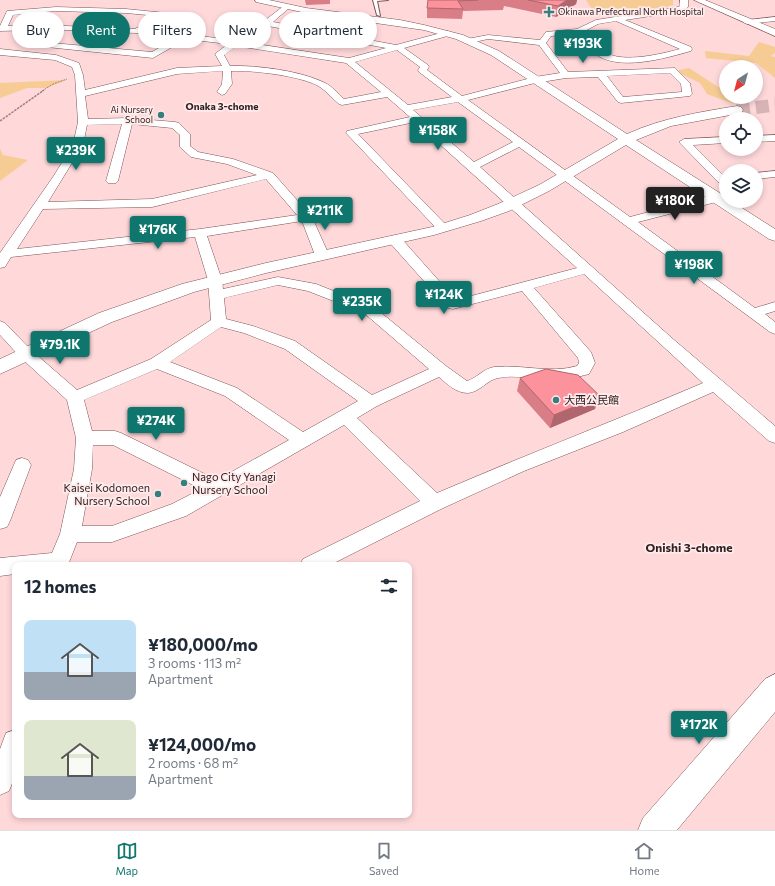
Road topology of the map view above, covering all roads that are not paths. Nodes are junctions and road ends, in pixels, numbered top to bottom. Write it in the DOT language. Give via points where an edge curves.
graph roads {
  1 [pos="258,0"];
  2 [pos="375,0"];
  3 [pos="386,0"];
  4 [pos="684,0"];
  5 [pos="698,0"];
  6 [pos="267,1"];
  7 [pos="138,4"];
  8 [pos="285,7"];
  9 [pos="126,11"];
  10 [pos="379,14"];
  11 [pos="271,19"];
  12 [pos="617,19"];
  13 [pos="775,19"];
  14 [pos="747,22"];
  15 [pos="271,24"];
  16 [pos="1,28"];
  17 [pos="12,28"];
  18 [pos="64,28"];
  19 [pos="136,31"];
  20 [pos="578,32"];
  21 [pos="448,33"];
  22 [pos="775,33"];
  23 [pos="470,41"];
  24 [pos="542,43"];
  25 [pos="64,46"];
  26 [pos="164,48"];
  27 [pos="228,48"];
  28 [pos="267,48"];
  29 [pos="399,48"];
  30 [pos="0,52"];
  31 [pos="349,61"];
  32 [pos="227,68"];
  33 [pos="600,74"];
  34 [pos="566,75"];
  35 [pos="535,80"];
  36 [pos="222,92"];
  37 [pos="80,94"];
  38 [pos="389,94"];
  39 [pos="460,99"];
  40 [pos="406,108"];
  41 [pos="737,110"];
  42 [pos="418,118"];
  43 [pos="128,121"];
  44 [pos="83,122"];
  45 [pos="775,138"];
  46 [pos="626,139"];
  47 [pos="763,139"];
  48 [pos="719,140"];
  49 [pos="520,142"];
  50 [pos="473,167"];
  51 [pos="775,174"];
  52 [pos="269,175"];
  53 [pos="719,175"];
  54 [pos="763,175"];
  55 [pos="568,176"];
  56 [pos="112,181"];
  57 [pos="719,181"];
  58 [pos="696,184"];
  59 [pos="716,198"];
  60 [pos="514,203"];
  61 [pos="40,206"];
  62 [pos="306,217"];
  63 [pos="629,220"];
  64 [pos="443,228"];
  65 [pos="200,233"];
  66 [pos="775,236"];
  67 [pos="395,240"];
  68 [pos="322,255"];
  69 [pos="3,259"];
  70 [pos="587,269"];
  71 [pos="525,286"];
  72 [pos="215,288"];
  73 [pos="775,306"];
  74 [pos="754,313"];
  75 [pos="218,322"];
  76 [pos="0,326"];
  77 [pos="775,329"];
  78 [pos="26,354"];
  79 [pos="157,364"];
  80 [pos="0,367"];
  81 [pos="440,370"];
  82 [pos="714,385"];
  83 [pos="75,397"];
  84 [pos="371,402"];
  85 [pos="345,416"];
  86 [pos="775,436"];
  87 [pos="85,438"];
  88 [pos="302,440"];
  89 [pos="22,465"];
  90 [pos="217,488"];
  91 [pos="434,502"];
  92 [pos="0,521"];
  93 [pos="70,534"];
  94 [pos="60,562"];
  95 [pos="316,562"];
  96 [pos="12,566"];
  97 [pos="0,567"];
  98 [pos="775,689"];
  99 [pos="12,750"];
  100 [pos="0,782"];
  101 [pos="655,830"];
  1 -- 6 [label="street"];
  2 -- 3 [label="lane"];
  2 -- 10 [label="lane"];
  4 -- 12 [label="street" via="684,7 680,9"];
  5 -- 14 [label="street"];
  6 -- 8 [label="street"];
  7 -- 9 [label="street"];
  8 -- 11 [label="street"];
  8 -- 21 [label="street" via="395,22"];
  9 -- 16 [label="street" via="56,9 10,13"];
  9 -- 19 [label="street" via="166,14"];
  12 -- 20 [label="street" via="596,22"];
  12 -- 20 [label="street" via="688,49 659,57 608,57"];
  13 -- 14 [label="street"];
  14 -- 22 [label="street"];
  15 -- 29 [label="street"];
  16 -- 17 [label="street"];
  18 -- 19 [label="street"];
  20 -- 24 [label="street" via="549,34"];
  21 -- 23 [label="street"];
  21 -- 29 [label="street"];
  23 -- 24 [label="street" via="488,37"];
  23 -- 35 [label="street" via="495,53"];
  24 -- 34 [label="street"];
  25 -- 26 [label="street" via="153,54"];
  27 -- 32 [label="street" via="219,54"];
  28 -- 31 [label="street"];
  29 -- 31 [label="street"];
  29 -- 39 [label="street" via="425,67 422,70"];
  30 -- 37 [label="street" via="67,60 76,65"];
  31 -- 38 [label="street"];
  32 -- 36 [label="street" via="227,84"];
  32 -- 37 [label="street" via="177,71"];
  32 -- 38 [label="street" via="263,70 306,78 323,85 342,102"];
  33 -- 33 [label="street" via="672,70 684,83 687,94 620,100"];
  33 -- 34 [label="street"];
  34 -- 35 [label="street"];
  35 -- 39 [label="street"];
  35 -- 46 [label="street"];
  37 -- 44 [label="street"];
  38 -- 40 [label="street"];
  39 -- 40 [label="street"];
  39 -- 49 [label="street"];
  40 -- 42 [label="street"];
  41 -- 46 [label="street" via="684,119"];
  42 -- 50 [label="street"];
  42 -- 64 [label="street" via="351,133"];
  43 -- 44 [label="street"];
  43 -- 52 [label="street" via="175,125 185,134 185,147 195,155 229,161"];
  43 -- 56 [label="street"];
  44 -- 61 [label="street" via="78,145"];
  45 -- 47 [label="street"];
  46 -- 55 [label="street"];
  46 -- 58 [label="street"];
  48 -- 53 [label="street" via="684,142"];
  49 -- 50 [label="street"];
  49 -- 55 [label="street"];
  50 -- 60 [label="street"];
  51 -- 54 [label="street"];
  52 -- 61 [label="street" via="152,203"];
  52 -- 62 [label="street"];
  55 -- 60 [label="street"];
  55 -- 63 [label="street"];
  57 -- 58 [label="street"];
  58 -- 59 [label="street"];
  59 -- 63 [label="street"];
  59 -- 66 [label="street"];
  60 -- 64 [label="street"];
  60 -- 70 [label="street"];
  61 -- 69 [label="street"];
  62 -- 65 [label="street"];
  62 -- 68 [label="street"];
  63 -- 74 [label="street"];
  64 -- 67 [label="street"];
  65 -- 69 [label="street"];
  65 -- 72 [label="street"];
  67 -- 68 [label="street"];
  67 -- 71 [label="street" via="453,305"];
  68 -- 72 [label="street"];
  70 -- 71 [label="street"];
  70 -- 82 [label="street"];
  71 -- 81 [label="street" via="585,356 587,363 583,370 553,375 511,371 492,373 467,387 458,384"];
  72 -- 75 [label="street"];
  72 -- 78 [label="street" via="140,304 75,330"];
  72 -- 81 [label="street" via="278,281 311,287 369,310"];
  73 -- 74 [label="street"];
  74 -- 77 [label="street"];
  75 -- 79 [label="street"];
  75 -- 84 [label="street" via="248,329 290,344"];
  76 -- 78 [label="street"];
  78 -- 80 [label="street"];
  78 -- 83 [label="street"];
  79 -- 83 [label="street"];
  79 -- 88 [label="street" via="231,392"];
  81 -- 84 [label="street"];
  82 -- 86 [label="street"];
  82 -- 91 [label="street"];
  83 -- 87 [label="street"];
  84 -- 85 [label="street"];
  85 -- 88 [label="street"];
  85 -- 91 [label="street"];
  87 -- 90 [label="street" via="116,438"];
  87 -- 93 [label="street" via="83,469"];
  88 -- 90 [label="street"];
  89 -- 92 [label="street"];
  90 -- 93 [label="street" via="179,510 112,534"];
  91 -- 95 [label="street"];
  93 -- 94 [label="street"];
  96 -- 97 [label="street"];
  98 -- 101 [label="street"];
  99 -- 100 [label="street"];
}
